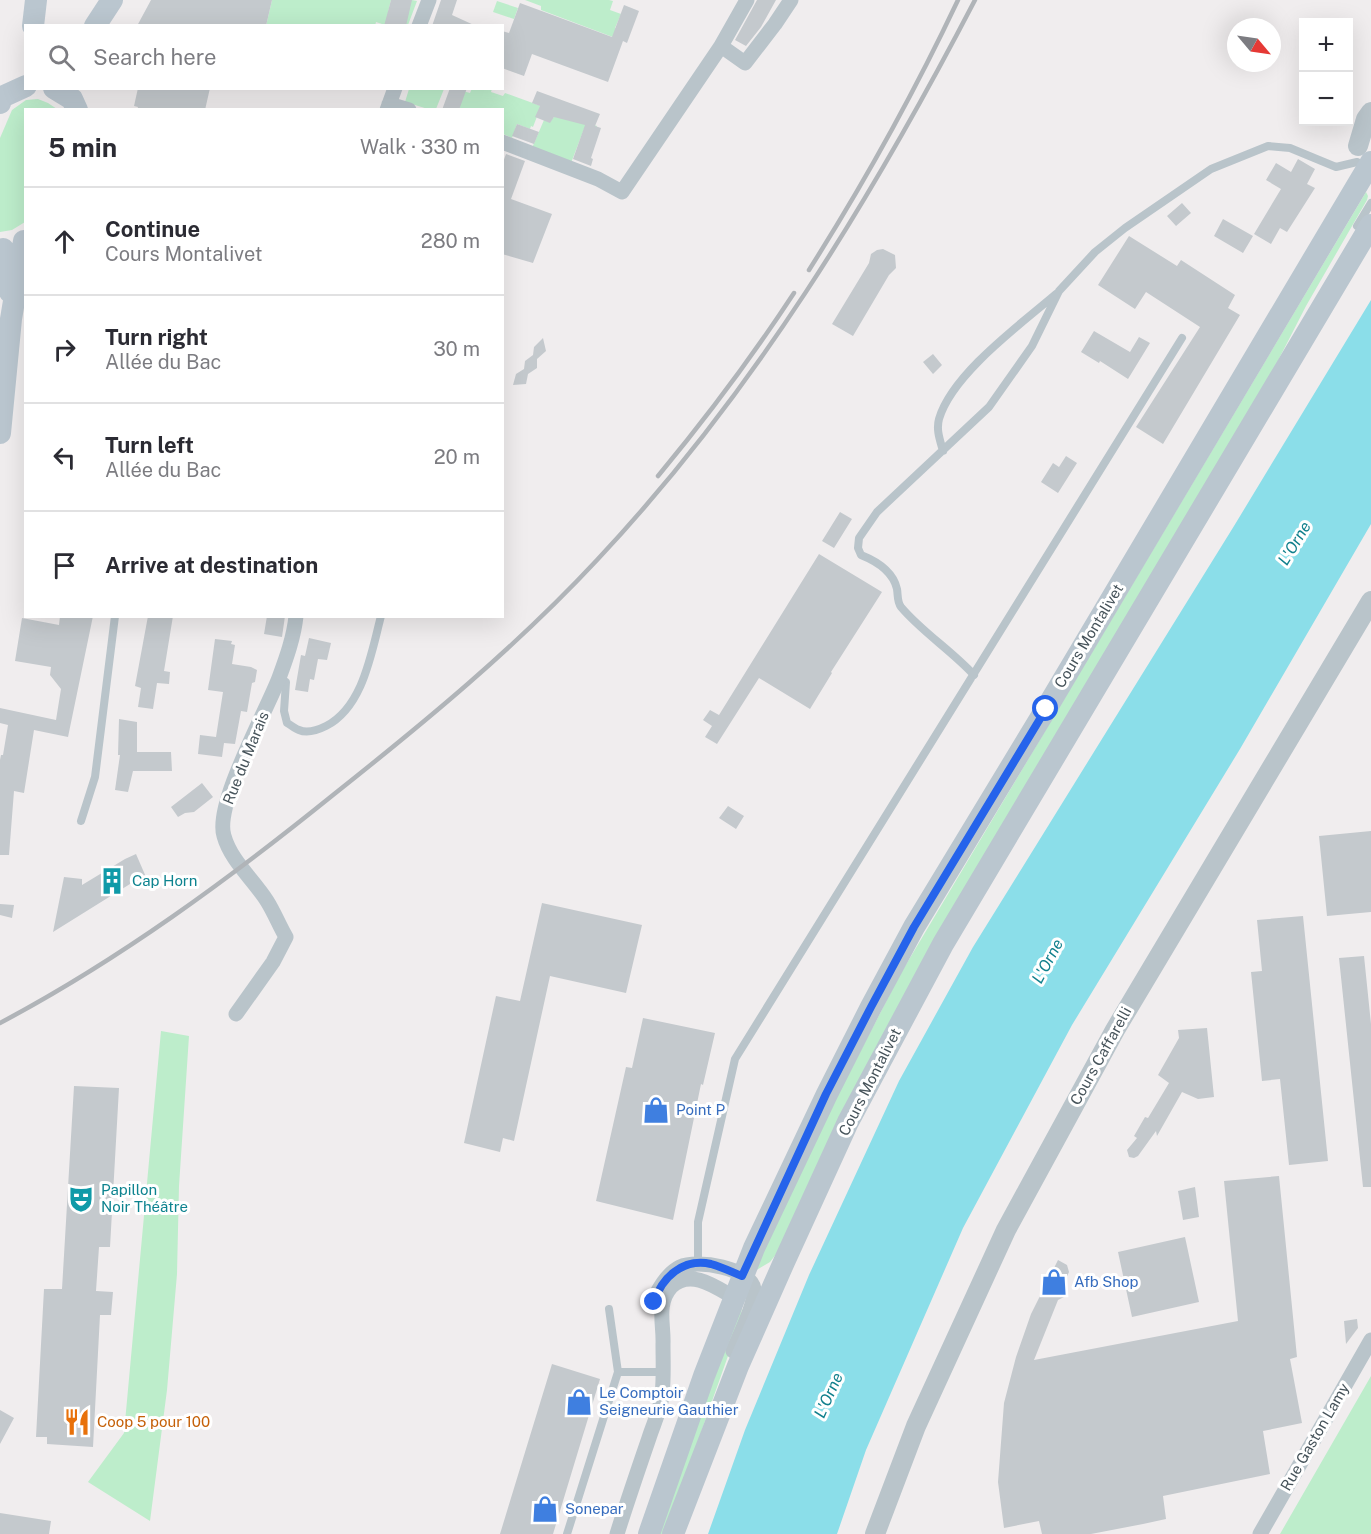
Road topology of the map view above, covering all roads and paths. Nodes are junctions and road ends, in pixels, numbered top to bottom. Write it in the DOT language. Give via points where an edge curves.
graph roads {
  1 [pos="36,0"];
  2 [pos="112,0"];
  3 [pos="120,0"];
  4 [pos="429,0"];
  5 [pos="747,0"];
  6 [pos="791,0"];
  7 [pos="33,24"];
  8 [pos="96,24"];
  9 [pos="111,24"];
  10 [pos="420,24"];
  11 [pos="721,46"];
  12 [pos="57,90"];
  13 [pos="394,90"];
  14 [pos="80,102"];
  15 [pos="388,107"];
  16 [pos="1371,112"];
  17 [pos="504,143"];
  18 [pos="1365,163"];
  19 [pos="1371,203"];
  20 [pos="1371,225"];
  21 [pos="13,245"];
  22 [pos="1355,252"];
  23 [pos="1059,291"];
  24 [pos="1182,338"];
  25 [pos="0,433"];
  26 [pos="943,451"];
  27 [pos="1371,601"];
  28 [pos="115,618"];
  29 [pos="296,618"];
  30 [pos="380,618"];
  31 [pos="974,675"];
  32 [pos="279,678"];
  33 [pos="81,821"];
  34 [pos="236,1014"];
  35 [pos="698,1263"];
  36 [pos="742,1276"];
  37 [pos="734,1297"];
  38 [pos="609,1309"];
  39 [pos="1371,1340"];
  40 [pos="662,1356"];
  41 [pos="618,1371"];
  42 [pos="663,1372"];
  43 [pos="726,1399"];
  44 [pos="567,1534"];
  45 [pos="617,1534"];
  46 [pos="649,1534"];
  47 [pos="673,1534"];
  48 [pos="875,1534"];
  49 [pos="1260,1534"];
  1 -- 7 [label="main road"];
  2 -- 8 [label="main road"];
  3 -- 9 [label="main road"];
  4 -- 10 [label="street"];
  5 -- 11 [label="street"];
  6 -- 11 [label="street" via="745,63"];
  11 -- 17 [label="street" via="622,192"];
  12 -- 14 [label="main road"];
  13 -- 15 [label="street"];
  16 -- 18 [label="street, Cours Montalivet" via="1366,119"];
  18 -- 23 [label="lane" via="1336,167 1290,148 1268,146 1211,169 1117,234"];
  18 -- 36 [label="main road, Cours Montalivet" via="1064,680 914,927 826,1094"];
  19 -- 22 [label="lane, Cours Montalivet" via="1351,237"];
  20 -- 22 [label="main road, Cours Montalivet"];
  21 -- 25 [label="main road" via="11,319"];
  22 -- 43 [label="main road, Cours Montalivet" via="943,944 848,1122"];
  23 -- 26 [label="lane" via="1032,346 989,407"];
  23 -- 26 [label="lane" via="979,360 946,402 938,426"];
  24 -- 31 [label="lane"];
  26 -- 31 [label="lane" via="877,512 859,538 858,548 861,555 878,562 892,578 898,604"];
  27 -- 48 [label="street, Cours Caffarelli" via="1114,1030 1006,1230 916,1426"];
  28 -- 33 [label="lane" via="95,777"];
  29 -- 32 [label="street, Rue du Marais"];
  30 -- 32 [label="lane" via="367,670 337,721 316,731 300,731 287,723 286,682"];
  31 -- 35 [label="lane" via="735,1059 698,1222"];
  32 -- 34 [label="street, Rue du Marais" via="227,800 222,826 227,845 267,901 286,937"];
  35 -- 36 [label="street"];
  35 -- 40 [label="street" via="680,1267 658,1290 653,1315 656,1346"];
  36 -- 37 [label="main road, Cours Montalivet"];
  36 -- 43 [label="street" via="752,1283 754,1297 721,1385"];
  37 -- 40 [label="street" via="696,1280 678,1282 667,1293 662,1306"];
  37 -- 46 [label="main road, Cours Montalivet"];
  38 -- 41 [label="lane"];
  39 -- 49 [label="street, Rue Gaston Lamy"];
  40 -- 42 [label="street"];
  41 -- 42 [label="lane"];
  41 -- 44 [label="lane"];
  42 -- 45 [label="street" via="662,1397"];
  43 -- 47 [label="main road, Cours Montalivet"];
}
